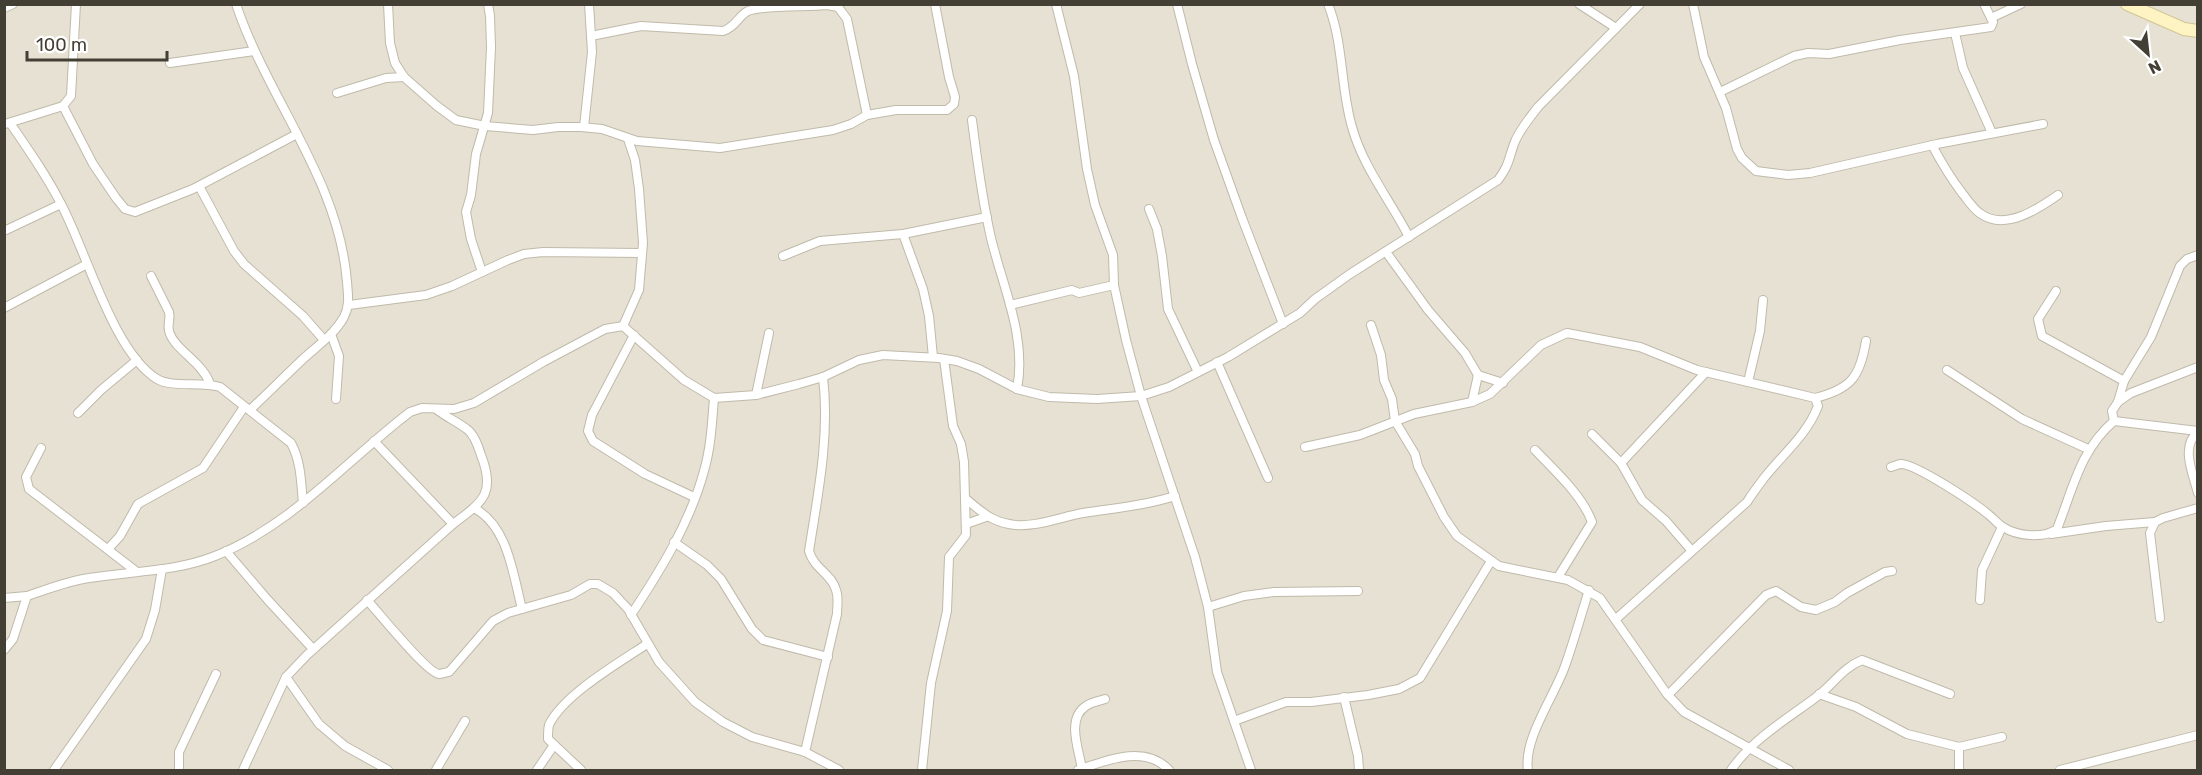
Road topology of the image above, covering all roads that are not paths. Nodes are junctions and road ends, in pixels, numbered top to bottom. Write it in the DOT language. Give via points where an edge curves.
graph roads {
  1 [pos="13,4"];
  2 [pos="76,4"];
  3 [pos="237,4"];
  4 [pos="388,4"];
  5 [pos="488,4"];
  6 [pos="589,4"];
  7 [pos="935,4"];
  8 [pos="1056,4"];
  9 [pos="1177,4"];
  10 [pos="1328,4"];
  11 [pos="1579,4"];
  12 [pos="1640,4"];
  13 [pos="1693,4"];
  14 [pos="1984,4"];
  15 [pos="2021,4"];
  16 [pos="2127,4"];
  17 [pos="838,6"];
  18 [pos="4,8"];
  19 [pos="1991,18"];
  20 [pos="1616,28"];
  21 [pos="2198,31"];
  22 [pos="1954,33"];
  23 [pos="591,36"];
  24 [pos="254,51"];
  25 [pos="170,63"];
  26 [pos="404,77"];
  27 [pos="1720,92"];
  28 [pos="337,93"];
  29 [pos="63,106"];
  30 [pos="867,116"];
  31 [pos="972,120"];
  32 [pos="7,124"];
  33 [pos="2043,124"];
  34 [pos="485,126"];
  35 [pos="584,127"];
  36 [pos="1992,133"];
  37 [pos="297,134"];
  38 [pos="628,139"];
  39 [pos="1932,145"];
  40 [pos="199,186"];
  41 [pos="2058,195"];
  42 [pos="61,204"];
  43 [pos="1149,209"];
  44 [pos="987,217"];
  45 [pos="4,231"];
  46 [pos="903,234"];
  47 [pos="1409,237"];
  48 [pos="1386,252"];
  49 [pos="642,253"];
  50 [pos="2198,255"];
  51 [pos="783,256"];
  52 [pos="87,264"];
  53 [pos="482,272"];
  54 [pos="151,276"];
  55 [pos="1114,285"];
  56 [pos="2056,291"];
  57 [pos="1763,300"];
  58 [pos="349,305"];
  59 [pos="1010,305"];
  60 [pos="4,308"];
  61 [pos="1283,324"];
  62 [pos="1371,325"];
  63 [pos="624,326"];
  64 [pos="769,333"];
  65 [pos="634,335"];
  66 [pos="328,337"];
  67 [pos="1866,341"];
  68 [pos="933,357"];
  69 [pos="944,359"];
  70 [pos="137,360"];
  71 [pos="1217,362"];
  72 [pos="2198,367"];
  73 [pos="1947,370"];
  74 [pos="1198,372"];
  75 [pos="1706,372"];
  76 [pos="1478,375"];
  77 [pos="823,378"];
  78 [pos="2124,381"];
  79 [pos="1748,382"];
  80 [pos="1503,383"];
  81 [pos="210,384"];
  82 [pos="1017,389"];
  83 [pos="756,394"];
  84 [pos="1141,396"];
  85 [pos="714,398"];
  86 [pos="1815,398"];
  87 [pos="336,399"];
  88 [pos="1472,402"];
  89 [pos="2118,402"];
  90 [pos="247,408"];
  91 [pos="436,409"];
  92 [pos="78,413"];
  93 [pos="1395,421"];
  94 [pos="2114,421"];
  95 [pos="2198,431"];
  96 [pos="1592,434"];
  97 [pos="374,441"];
  98 [pos="1305,447"];
  99 [pos="41,448"];
  100 [pos="2088,449"];
  101 [pos="1535,450"];
  102 [pos="1621,464"];
  103 [pos="1891,467"];
  104 [pos="1268,478"];
  105 [pos="2198,493"];
  106 [pos="1174,496"];
  107 [pos="694,498"];
  108 [pos="966,499"];
  109 [pos="303,502"];
  110 [pos="474,508"];
  111 [pos="2198,508"];
  112 [pos="986,517"];
  113 [pos="2155,522"];
  114 [pos="453,524"];
  115 [pos="966,525"];
  116 [pos="2002,526"];
  117 [pos="2050,534"];
  118 [pos="674,542"];
  119 [pos="108,549"];
  120 [pos="226,551"];
  121 [pos="1692,551"];
  122 [pos="1491,561"];
  123 [pos="162,569"];
  124 [pos="1892,571"];
  125 [pos="137,572"];
  126 [pos="1558,577"];
  127 [pos="1588,590"];
  128 [pos="1358,591"];
  129 [pos="27,596"];
  130 [pos="4,598"];
  131 [pos="367,600"];
  132 [pos="1980,600"];
  133 [pos="1208,607"];
  134 [pos="522,609"];
  135 [pos="631,615"];
  136 [pos="2160,618"];
  137 [pos="1616,619"];
  138 [pos="647,644"];
  139 [pos="313,649"];
  140 [pos="4,650"];
  141 [pos="828,657"];
  142 [pos="216,674"];
  143 [pos="286,677"];
  144 [pos="1819,694"];
  145 [pos="1950,694"];
  146 [pos="1668,695"];
  147 [pos="1344,697"];
  148 [pos="1105,699"];
  149 [pos="465,721"];
  150 [pos="1234,721"];
  151 [pos="2198,735"];
  152 [pos="2002,737"];
  153 [pos="554,745"];
  154 [pos="1959,747"];
  155 [pos="1750,749"];
  156 [pos="806,752"];
  157 [pos="1080,770"];
  158 [pos="54,771"];
  159 [pos="179,771"];
  160 [pos="243,771"];
  161 [pos="388,771"];
  162 [pos="436,771"];
  163 [pos="537,771"];
  164 [pos="581,771"];
  165 [pos="839,771"];
  166 [pos="922,771"];
  167 [pos="1169,771"];
  168 [pos="1251,771"];
  169 [pos="1359,771"];
  170 [pos="1528,771"];
  171 [pos="1731,771"];
  172 [pos="1789,771"];
  173 [pos="1959,771"];
  174 [pos="2060,771"];
  1 -- 18 [label="street"];
  2 -- 29 [label="street" via="71,96"];
  3 -- 24 [label="street"];
  4 -- 26 [label="street" via="390,43"];
  5 -- 34 [label="street" via="491,73"];
  6 -- 23 [label="street"];
  7 -- 30 [label="street" via="954,104 947,110 896,110"];
  8 -- 55 [label="street" via="1074,76 1095,205 1113,255"];
  9 -- 61 [label="street" via="1214,140"];
  10 -- 47 [label="street" via="1339,39 1346,100 1359,151"];
  11 -- 20 [label="street"];
  12 -- 20 [label="street"];
  13 -- 27 [label="street" via="1704,57"];
  14 -- 19 [label="street"];
  15 -- 19 [label="street"];
  16 -- 21 [label="street" via="2184,29"];
  17 -- 23 [label="street" via="759,8 746,12 732,28 723,31 641,26"];
  17 -- 30 [label="street" via="847,19"];
  19 -- 22 [label="street" via="1991,27"];
  20 -- 47 [label="street" via="1524,124 1509,165 1498,180"];
  22 -- 27 [label="street" via="1829,54 1794,56"];
  22 -- 36 [label="street" via="1963,68"];
  23 -- 35 [label="street"];
  24 -- 25 [label="street"];
  24 -- 37 [label="street"];
  26 -- 28 [label="street" via="386,78"];
  26 -- 34 [label="street" via="456,120"];
  27 -- 39 [label="street" via="1737,149 1756,171 1810,173"];
  29 -- 32 [label="street"];
  29 -- 40 [label="street" via="93,164 125,209 135,212"];
  30 -- 38 [label="street" via="833,130 720,148"];
  31 -- 44 [label="street"];
  32 -- 42 [label="street"];
  33 -- 36 [label="street"];
  34 -- 35 [label="street" via="533,130"];
  34 -- 53 [label="street" via="466,212"];
  35 -- 38 [label="street"];
  36 -- 39 [label="street"];
  37 -- 40 [label="street"];
  37 -- 58 [label="street" via="335,217 346,267"];
  38 -- 49 [label="street" via="639,189"];
  39 -- 41 [label="street" via="1947,174 1978,213 1986,217 1996,220 2027,214"];
  40 -- 66 [label="street" via="244,264"];
  42 -- 45 [label="street"];
  42 -- 52 [label="street"];
  43 -- 74 [label="street" via="1157,229 1168,309"];
  44 -- 46 [label="street"];
  44 -- 59 [label="street"];
  46 -- 51 [label="street" via="820,241"];
  46 -- 68 [label="street" via="923,289"];
  47 -- 48 [label="street"];
  48 -- 61 [label="street"];
  48 -- 76 [label="street" via="1428,310 1466,353"];
  49 -- 53 [label="street" via="524,254"];
  49 -- 63 [label="street" via="639,290"];
  50 -- 78 [label="street" via="2180,266 2151,337"];
  52 -- 60 [label="street"];
  52 -- 70 [label="street"];
  53 -- 58 [label="street" via="426,295"];
  54 -- 81 [label="street" via="171,318 168,330 202,368"];
  55 -- 59 [label="street" via="1079,293 1072,290"];
  55 -- 84 [label="street"];
  56 -- 78 [label="street" via="2038,319 2042,336"];
  57 -- 79 [label="street"];
  58 -- 66 [label="street"];
  59 -- 82 [label="street" via="1020,349"];
  61 -- 71 [label="street"];
  62 -- 93 [label="street"];
  63 -- 65 [label="street"];
  63 -- 91 [label="street" via="605,329 474,403"];
  64 -- 83 [label="street"];
  65 -- 85 [label="street" via="684,380"];
  65 -- 107 [label="street" via="588,431 593,441 645,474"];
  66 -- 87 [label="street" via="339,356"];
  66 -- 90 [label="street"];
  67 -- 86 [label="street" via="1856,376 1837,392"];
  68 -- 69 [label="street"];
  68 -- 77 [label="street" via="883,355 859,360"];
  69 -- 82 [label="street" via="979,369"];
  69 -- 108 [label="street" via="953,426 964,462"];
  70 -- 81 [label="street" via="168,383"];
  70 -- 92 [label="street"];
  71 -- 74 [label="street"];
  71 -- 104 [label="street"];
  72 -- 89 [label="street" via="2131,393"];
  73 -- 100 [label="street" via="2022,419"];
  74 -- 84 [label="street"];
  75 -- 79 [label="street"];
  75 -- 80 [label="street" via="1640,347 1567,333 1541,345"];
  75 -- 102 [label="street"];
  76 -- 80 [label="street"];
  76 -- 88 [label="street"];
  77 -- 83 [label="street"];
  77 -- 141 [label="street" via="826,402 822,460 809,551 812,562 836,587 838,597"];
  78 -- 89 [label="street"];
  79 -- 86 [label="street"];
  80 -- 88 [label="street"];
  81 -- 90 [label="street"];
  82 -- 84 [label="street" via="1049,397"];
  83 -- 85 [label="street"];
  84 -- 106 [label="street"];
  85 -- 107 [label="street" via="711,438"];
  86 -- 121 [label="street" via="1818,406 1814,417 1792,448 1747,502"];
  88 -- 93 [label="street"];
  89 -- 94 [label="street" via="2112,411"];
  90 -- 109 [label="street" via="291,442 297,452"];
  90 -- 119 [label="street" via="203,468 138,504"];
  91 -- 97 [label="street" via="410,412"];
  91 -- 110 [label="street" via="469,431 476,441 489,480 485,494"];
  93 -- 98 [label="street" via="1360,435"];
  93 -- 122 [label="street" via="1457,536"];
  94 -- 95 [label="street"];
  94 -- 100 [label="street"];
  95 -- 105 [label="street" via="2191,437 2188,450"];
  96 -- 102 [label="street"];
  97 -- 109 [label="street"];
  97 -- 114 [label="street"];
  99 -- 119 [label="street" via="26,477 29,489"];
  100 -- 117 [label="street" via="2057,529"];
  101 -- 126 [label="street" via="1566,483 1592,522"];
  102 -- 121 [label="street" via="1642,500"];
  103 -- 116 [label="street" via="1901,464 1919,469"];
  106 -- 112 [label="street" via="1145,505 1029,524 1012,525"];
  106 -- 133 [label="street"];
  107 -- 118 [label="street"];
  108 -- 112 [label="street"];
  108 -- 115 [label="street"];
  109 -- 120 [label="street" via="271,526"];
  110 -- 114 [label="street"];
  110 -- 134 [label="street" via="486,514 504,544"];
  111 -- 113 [label="street"];
  112 -- 115 [label="street"];
  113 -- 117 [label="street"];
  113 -- 136 [label="street" via="2150,533"];
  114 -- 131 [label="street"];
  115 -- 166 [label="street" via="966,535 949,557 947,611 931,683"];
  116 -- 117 [label="street" via="2013,532"];
  116 -- 132 [label="street" via="1982,570"];
  118 -- 135 [label="street"];
  118 -- 141 [label="street" via="721,579 763,640"];
  119 -- 125 [label="street"];
  120 -- 123 [label="street" via="185,566"];
  120 -- 139 [label="street"];
  121 -- 137 [label="street"];
  122 -- 126 [label="street" via="1499,566"];
  122 -- 147 [label="street" via="1420,678 1399,689"];
  123 -- 125 [label="street"];
  123 -- 158 [label="street" via="146,639"];
  124 -- 146 [label="street" via="1816,610 1801,607 1776,591 1766,595"];
  125 -- 129 [label="street" via="87,578"];
  126 -- 127 [label="street"];
  127 -- 137 [label="street" via="1600,598"];
  127 -- 170 [label="street" via="1564,668 1532,741"];
  128 -- 133 [label="street" via="1274,592"];
  129 -- 130 [label="street"];
  129 -- 140 [label="street" via="13,639"];
  131 -- 134 [label="street" via="424,664 440,674 448,672 494,621"];
  131 -- 139 [label="street"];
  133 -- 150 [label="street" via="1217,672"];
  134 -- 135 [label="street" via="598,584 613,593"];
  135 -- 138 [label="street"];
  137 -- 146 [label="street"];
  138 -- 153 [label="street" via="592,681 560,710 549,726 548,739"];
  138 -- 156 [label="street" via="695,702 723,722 752,736"];
  139 -- 143 [label="street"];
  141 -- 156 [label="street"];
  142 -- 159 [label="street" via="179,752"];
  143 -- 160 [label="street"];
  143 -- 161 [label="street" via="319,724 345,746"];
  144 -- 145 [label="street" via="1849,665 1862,660"];
  144 -- 154 [label="street" via="1856,707 1907,734"];
  144 -- 155 [label="street"];
  146 -- 155 [label="street" via="1684,712"];
  147 -- 150 [label="street" via="1286,702"];
  147 -- 169 [label="street"];
  148 -- 157 [label="street" via="1086,706 1077,716 1074,730"];
  149 -- 162 [label="street"];
  150 -- 168 [label="street"];
  151 -- 174 [label="street"];
  152 -- 154 [label="street"];
  153 -- 163 [label="street"];
  153 -- 164 [label="street"];
  154 -- 173 [label="street"];
  155 -- 171 [label="street"];
  155 -- 172 [label="street"];
  156 -- 165 [label="street"];
  157 -- 167 [label="street" via="1143,755 1157,759"];
}
